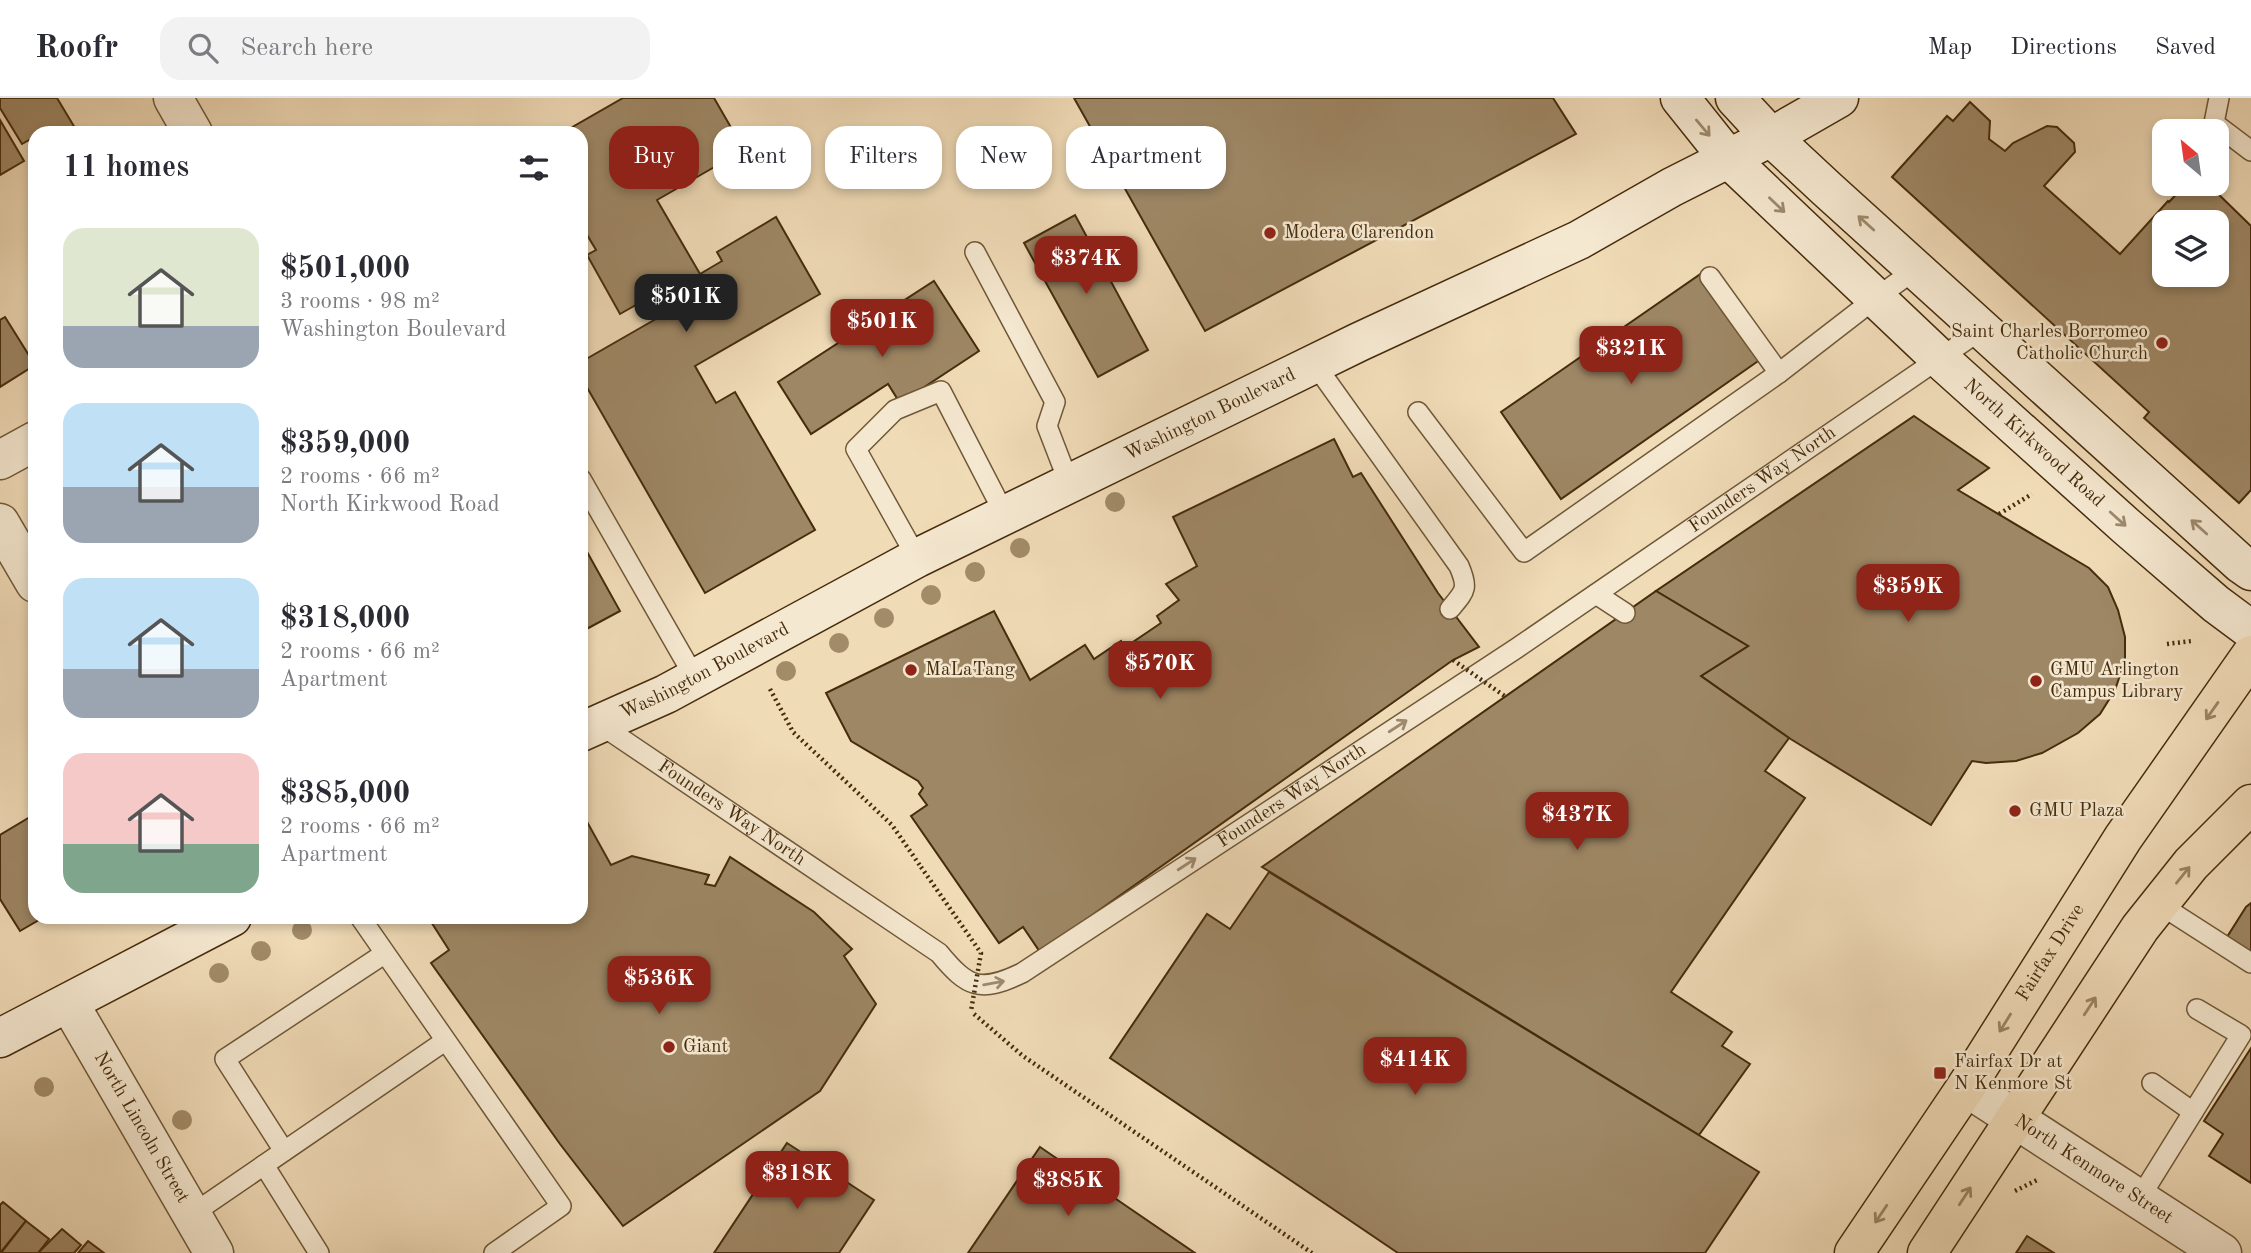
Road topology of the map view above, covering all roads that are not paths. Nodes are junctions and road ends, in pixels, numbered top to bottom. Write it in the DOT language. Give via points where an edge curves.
graph roads {
  1 [pos="173,98"];
  2 [pos="1680,98"];
  3 [pos="1735,98"];
  4 [pos="1839,98"];
  5 [pos="2219,98"];
  6 [pos="189,126"];
  7 [pos="1771,137"];
  8 [pos="2251,151"];
  9 [pos="1728,158"];
  10 [pos="975,252"];
  11 [pos="1916,269"];
  12 [pos="1710,277"];
  13 [pos="1876,298"];
  14 [pos="1981,330"];
  15 [pos="1940,359"];
  16 [pos="1314,363"];
  17 [pos="1779,373"];
  18 [pos="1418,412"];
  19 [pos="28,445"];
  20 [pos="0,460"];
  21 [pos="1069,484"];
  22 [pos="588,491"];
  23 [pos="1005,515"];
  24 [pos="0,523"];
  25 [pos="917,558"];
  26 [pos="28,571"];
  27 [pos="2251,571"];
  28 [pos="1596,594"];
  29 [pos="1450,609"];
  30 [pos="1625,612"];
  31 [pos="2251,630"];
  32 [pos="2251,655"];
  33 [pos="695,678"];
  34 [pos="590,728"];
  35 [pos="2251,804"];
  36 [pos="2159,904"];
  37 [pos="219,924"];
  38 [pos="365,924"];
  39 [pos="384,954"];
  40 [pos="2251,963"];
  41 [pos="69,1003"];
  42 [pos="2197,1009"];
  43 [pos="0,1038"];
  44 [pos="445,1041"];
  45 [pos="2151,1083"];
  46 [pos="1966,1087"];
  47 [pos="2193,1112"];
  48 [pos="2015,1119"];
  49 [pos="284,1151"];
  50 [pos="264,1165"];
  51 [pos="2138,1199"];
  52 [pos="191,1214"];
  53 [pos="2217,1252"];
  54 [pos="214,1253"];
  55 [pos="319,1253"];
  56 [pos="494,1253"];
  57 [pos="1854,1253"];
  58 [pos="1927,1253"];
  1 -- 6 [label="main road"];
  2 -- 9 [label="main road, North Kirkwood Road, one-way"];
  3 -- 7 [label="main road"];
  4 -- 7 [label="main road, Washington Boulevard"];
  5 -- 8 [label="lane" via="2214,123"];
  7 -- 9 [label="main road, Washington Boulevard"];
  11 -- 7 [label="main road, one-way"];
  9 -- 13 [label="main road, North Kirkwood Road, one-way"];
  9 -- 16 [label="main road, Washington Boulevard" via="1579,240"];
  10 -- 21 [label="lane" via="1055,402 1047,426"];
  11 -- 13 [label="lane"];
  11 -- 14 [label="main road"];
  12 -- 17 [label="lane"];
  13 -- 15 [label="main road, North Kirkwood Road"];
  13 -- 17 [label="lane"];
  14 -- 15 [label="lane, Founders Way North"];
  27 -- 14 [label="main road, one-way"];
  15 -- 28 [label="lane, Founders Way North"];
  15 -- 31 [label="main road, North Kirkwood Road, one-way"];
  16 -- 21 [label="main road, Washington Boulevard"];
  16 -- 29 [label="lane" via="1459,566 1466,582 1464,592"];
  17 -- 18 [label="lane" via="1524,552"];
  19 -- 20 [label="main road"];
  21 -- 23 [label="main road, Washington Boulevard"];
  22 -- 33 [label="lane"];
  23 -- 25 [label="main road, Washington Boulevard"];
  23 -- 25 [label="lane" via="941,391 895,410 856,449"];
  24 -- 26 [label="main road"];
  25 -- 33 [label="main road, Washington Boulevard"];
  28 -- 30 [label="lane"];
  34 -- 28 [label="lane, Founders Way North, one-way" via="939,953 961,978 988,986 1022,973"];
  32 -- 46 [label="main road, Fairfax Drive, one-way" via="2123,838"];
  33 -- 34 [label="main road, Washington Boulevard"];
  36 -- 35 [label="main road, one-way" via="2191,864"];
  36 -- 40 [label="lane"];
  48 -- 36 [label="main road, one-way"];
  37 -- 41 [label="main road"];
  38 -- 39 [label="lane"];
  39 -- 44 [label="lane"];
  39 -- 49 [label="lane" via="225,1059"];
  41 -- 43 [label="main road"];
  41 -- 52 [label="main road, North Lincoln Street"];
  42 -- 47 [label="lane" via="2241,1035"];
  44 -- 49 [label="lane"];
  44 -- 56 [label="lane" via="561,1206"];
  45 -- 47 [label="lane"];
  46 -- 48 [label="main road, North Kenmore Street"];
  46 -- 57 [label="main road, Fairfax Drive, one-way"];
  47 -- 51 [label="lane"];
  48 -- 51 [label="main road, North Kenmore Street"];
  58 -- 48 [label="main road, one-way"];
  49 -- 50 [label="lane"];
  50 -- 52 [label="lane"];
  50 -- 55 [label="lane"];
  51 -- 53 [label="main road, North Kenmore Street"];
  52 -- 54 [label="main road, North Lincoln Street"];
}
